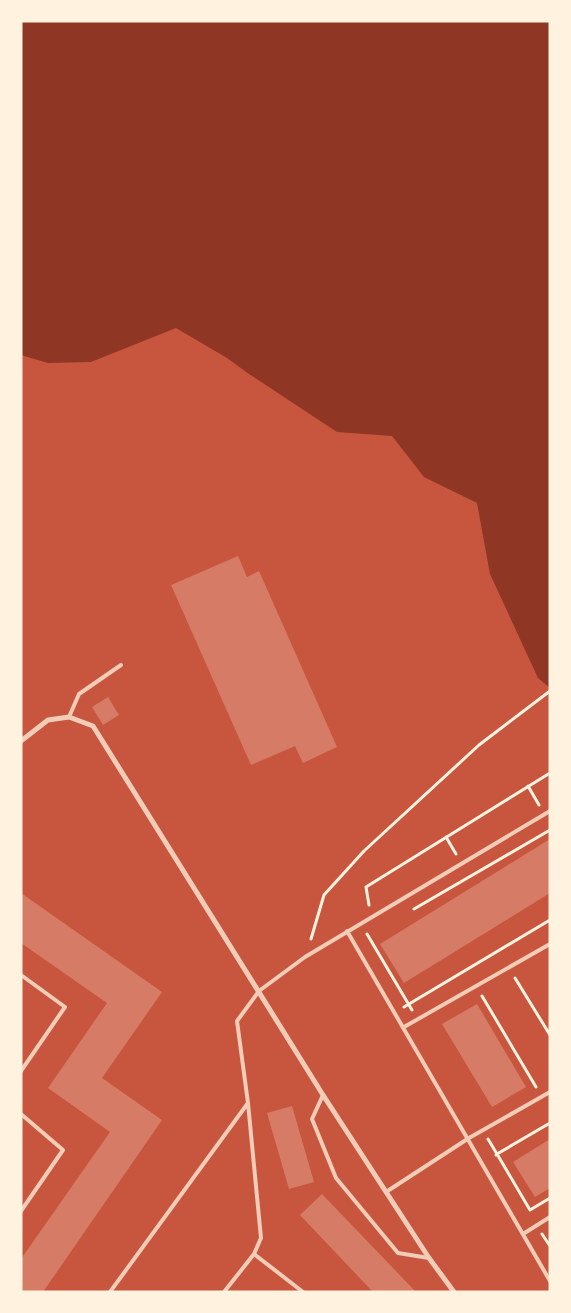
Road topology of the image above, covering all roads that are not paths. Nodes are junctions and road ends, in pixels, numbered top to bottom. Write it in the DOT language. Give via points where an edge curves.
graph roads {
  1 [pos="121,665"];
  2 [pos="69,717"];
  3 [pos="21,741"];
  4 [pos="550,810"];
  5 [pos="347,931"];
  6 [pos="550,944"];
  7 [pos="21,975"];
  8 [pos="259,991"];
  9 [pos="404,1027"];
  10 [pos="21,1071"];
  11 [pos="550,1092"];
  12 [pos="323,1095"];
  13 [pos="248,1103"];
  14 [pos="21,1114"];
  15 [pos="468,1138"];
  16 [pos="386,1192"];
  17 [pos="21,1211"];
  18 [pos="550,1217"];
  19 [pos="523,1234"];
  20 [pos="254,1254"];
  21 [pos="429,1258"];
  22 [pos="550,1281"];
  23 [pos="110,1292"];
  24 [pos="224,1292"];
  25 [pos="303,1292"];
  26 [pos="454,1292"];
  1 -- 2 [label="lane" via="79,694"];
  2 -- 3 [label="street" via="48,720"];
  2 -- 8 [label="street" via="93,726"];
  4 -- 5 [label="lane"];
  5 -- 8 [label="lane"];
  5 -- 9 [label="lane"];
  6 -- 9 [label="lane"];
  7 -- 10 [label="lane" via="65,1007"];
  8 -- 12 [label="street"];
  8 -- 13 [label="lane" via="237,1021"];
  9 -- 15 [label="lane"];
  11 -- 15 [label="lane"];
  12 -- 16 [label="street"];
  12 -- 21 [label="lane" via="312,1119 336,1178 398,1253"];
  13 -- 20 [label="lane" via="261,1238"];
  13 -- 23 [label="lane"];
  14 -- 17 [label="lane" via="64,1150"];
  15 -- 16 [label="lane"];
  15 -- 19 [label="lane"];
  16 -- 21 [label="street"];
  18 -- 19 [label="lane"];
  19 -- 22 [label="lane"];
  20 -- 24 [label="lane"];
  20 -- 25 [label="lane"];
  21 -- 26 [label="street"];
}
